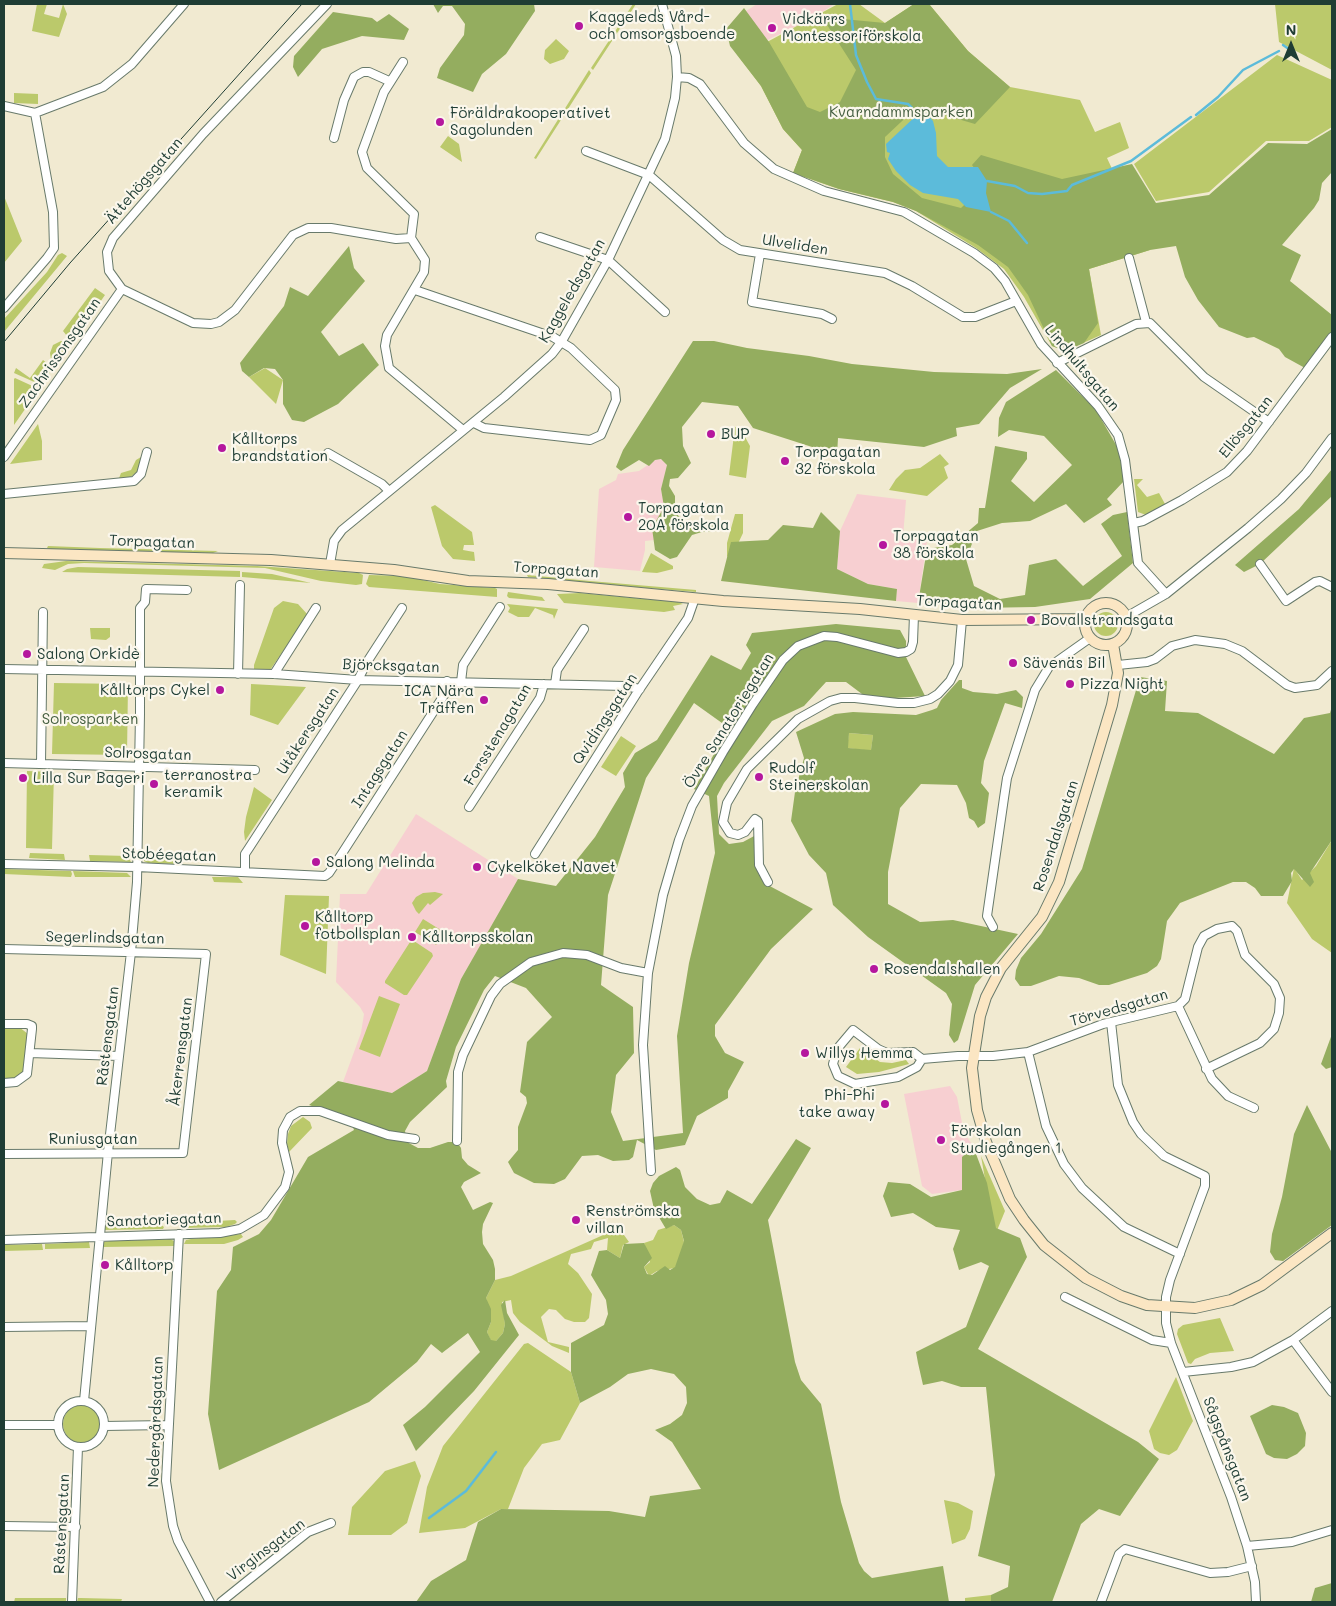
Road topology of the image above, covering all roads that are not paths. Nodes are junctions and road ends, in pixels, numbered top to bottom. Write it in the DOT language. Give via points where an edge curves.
graph roads {
  1 [pos="184,4"];
  2 [pos="327,4"];
  3 [pos="662,4"];
  4 [pos="403,62"];
  5 [pos="677,76"];
  6 [pos="389,81"];
  7 [pos="4,106"];
  8 [pos="35,113"];
  9 [pos="334,138"];
  10 [pos="586,151"];
  11 [pos="649,175"];
  12 [pos="540,237"];
  13 [pos="411,238"];
  14 [pos="760,254"];
  15 [pos="1129,258"];
  16 [pos="608,260"];
  17 [pos="122,289"];
  18 [pos="415,290"];
  19 [pos="1016,301"];
  20 [pos="4,308"];
  21 [pos="665,312"];
  22 [pos="832,319"];
  23 [pos="1146,322"];
  24 [pos="1332,337"];
  25 [pos="562,341"];
  26 [pos="1057,362"];
  27 [pos="1269,422"];
  28 [pos="474,423"];
  29 [pos="464,430"];
  30 [pos="1332,438"];
  31 [pos="147,452"];
  32 [pos="328,453"];
  33 [pos="4,457"];
  34 [pos="389,491"];
  35 [pos="4,494"];
  36 [pos="1134,523"];
  37 [pos="4,554"];
  38 [pos="25,556"];
  39 [pos="4,559"];
  40 [pos="330,564"];
  41 [pos="1260,564"];
  42 [pos="240,585"];
  43 [pos="1332,587"];
  44 [pos="187,590"];
  45 [pos="1166,594"];
  46 [pos="695,598"];
  47 [pos="500,607"];
  48 [pos="316,608"];
  49 [pos="402,608"];
  50 [pos="43,612"];
  51 [pos="914,615"];
  52 [pos="1126,617"];
  53 [pos="1085,619"];
  54 [pos="962,620"];
  55 [pos="584,629"];
  56 [pos="1090,638"];
  57 [pos="1113,644"];
  58 [pos="1118,665"];
  59 [pos="4,670"];
  60 [pos="41,670"];
  61 [pos="1332,671"];
  62 [pos="140,673"];
  63 [pos="238,674"];
  64 [pos="274,674"];
  65 [pos="358,680"];
  66 [pos="447,681"];
  67 [pos="461,682"];
  68 [pos="544,684"];
  69 [pos="555,684"];
  70 [pos="640,689"];
  71 [pos="4,763"];
  72 [pos="41,764"];
  73 [pos="139,768"];
  74 [pos="255,770"];
  75 [pos="483,806"];
  76 [pos="535,854"];
  77 [pos="4,864"];
  78 [pos="137,867"];
  79 [pos="331,870"];
  80 [pos="245,871"];
  81 [pos="768,882"];
  82 [pos="993,927"];
  83 [pos="4,949"];
  84 [pos="131,952"];
  85 [pos="206,954"];
  86 [pos="648,973"];
  87 [pos="1178,1006"];
  88 [pos="1111,1022"];
  89 [pos="4,1024"];
  90 [pos="30,1052"];
  91 [pos="1028,1052"];
  92 [pos="119,1056"];
  93 [pos="973,1056"];
  94 [pos="922,1059"];
  95 [pos="1206,1069"];
  96 [pos="4,1083"];
  97 [pos="1254,1108"];
  98 [pos="415,1139"];
  99 [pos="457,1141"];
  100 [pos="108,1152"];
  101 [pos="183,1153"];
  102 [pos="4,1154"];
  103 [pos="651,1171"];
  104 [pos="1332,1233"];
  105 [pos="179,1234"];
  106 [pos="100,1236"];
  107 [pos="4,1240"];
  108 [pos="1180,1254"];
  109 [pos="1065,1297"];
  110 [pos="1165,1308"];
  111 [pos="1332,1312"];
  112 [pos="90,1326"];
  113 [pos="4,1327"];
  114 [pos="1293,1340"];
  115 [pos="1171,1342"];
  116 [pos="1183,1372"];
  117 [pos="1332,1392"];
  118 [pos="84,1400"];
  119 [pos="4,1425"];
  120 [pos="57,1425"];
  121 [pos="167,1425"];
  122 [pos="104,1426"];
  123 [pos="78,1447"];
  124 [pos="331,1524"];
  125 [pos="4,1526"];
  126 [pos="76,1527"];
  127 [pos="1332,1530"];
  128 [pos="1247,1546"];
  129 [pos="1252,1566"];
  130 [pos="72,1602"];
  131 [pos="210,1602"];
  132 [pos="221,1602"];
  133 [pos="1101,1602"];
  134 [pos="1256,1602"];
  1 -- 8 [label="street" via="117,78 103,87"];
  2 -- 17 [label="street, Ättehögsgatan" via="203,134 113,238 107,252 107,263 111,276"];
  3 -- 5 [label="street, Kaggeledsgatan" via="673,42"];
  4 -- 6 [label="street"];
  5 -- 11 [label="street, Kaggeledsgatan" via="671,119"];
  5 -- 19 [label="street, Lindhultsgatan" via="700,84 744,143 774,169 809,186 890,207 918,219 986,261 1005,281"];
  6 -- 9 [label="street" via="369,72 354,77"];
  6 -- 13 [label="street" via="364,146 363,162 414,214"];
  7 -- 8 [label="street"];
  8 -- 20 [label="street" via="53,212 54,248"];
  10 -- 11 [label="street, Ulveliden"];
  11 -- 14 [label="street, Ulveliden" via="723,240 740,250"];
  11 -- 16 [label="street, Kaggeledsgatan"];
  12 -- 16 [label="street"];
  13 -- 17 [label="street" via="308,228 294,235 235,310 211,324 193,323"];
  13 -- 18 [label="street" via="425,260 424,272"];
  14 -- 19 [label="street, Ulveliden" via="885,273 963,317 976,317"];
  14 -- 22 [label="street" via="752,302 822,314"];
  15 -- 23 [label="street"];
  16 -- 21 [label="street"];
  16 -- 25 [label="street, Kaggeledsgatan"];
  17 -- 33 [label="street, Zachrissonsgatan"];
  18 -- 25 [label="street"];
  18 -- 29 [label="street" via="387,334 385,346 389,368"];
  19 -- 26 [label="street, Lindhultsgatan" via="1041,344"];
  23 -- 26 [label="street"];
  23 -- 27 [label="street" via="1154,325 1204,377"];
  24 -- 27 [label="street, Ellösgatan"];
  25 -- 28 [label="street, Kaggeledsgatan" via="546,360"];
  25 -- 28 [label="street" via="615,390 616,400 601,436 590,440 484,428"];
  26 -- 36 [label="street, Lindhultsgatan" via="1098,406 1118,435"];
  27 -- 36 [label="street, Ellösgatan" via="1227,472 1182,500"];
  28 -- 29 [label="street, Kaggeledsgatan"];
  29 -- 34 [label="street, Kaggeledsgatan"];
  30 -- 45 [label="street" via="1306,473 1281,499"];
  31 -- 35 [label="street" via="144,468 134,481"];
  32 -- 34 [label="street"];
  34 -- 40 [label="street, Kaggeledsgatan" via="342,530 334,541"];
  36 -- 45 [label="street, Lindhultsgatan" via="1138,563"];
  37 -- 38 [label="street, Torpagatan"];
  38 -- 39 [label="street, Torpagatan"];
  38 -- 40 [label="street, Torpagatan" via="87,555"];
  40 -- 46 [label="street, Torpagatan" via="468,581 548,584"];
  41 -- 43 [label="street" via="1286,601 1315,582"];
  42 -- 63 [label="street"];
  44 -- 62 [label="street" via="146,590 145,602 140,608"];
  45 -- 52 [label="street"];
  46 -- 51 [label="street, Torpagatan"];
  46 -- 70 [label="street, Qvidingsgatan" via="688,618"];
  47 -- 67 [label="street" via="463,665"];
  48 -- 64 [label="street"];
  49 -- 65 [label="street, Utåkersgatan"];
  50 -- 60 [label="street"];
  51 -- 54 [label="street, Torpagatan"];
  51 -- 86 [label="street, Övre Sanatoriegatan" via="913,642 906,652 898,653 850,639 824,636 798,646 783,660 692,806 663,895"];
  52 -- 53 [label="street" via="1116,606 1105,603 1092,608"];
  52 -- 57 [label="street" via="1126,632"];
  53 -- 54 [label="street, Torpagatan"];
  53 -- 56 [label="street" via="1085,630"];
  54 -- 81 [label="street" via="958,665 938,694 914,703 855,698 830,701 798,719 747,769 728,803 724,822 730,833 738,835 746,832 755,819 758,821 759,865"];
  55 -- 69 [label="street, Forsstenagatan" via="557,670"];
  56 -- 57 [label="street" via="1101,645"];
  56 -- 82 [label="street" via="1049,667 1035,690 1007,778 987,916"];
  57 -- 58 [label="street, Rosendalsgatan"];
  58 -- 61 [label="street" via="1147,662 1172,646 1195,640 1225,644 1242,652 1296,688 1317,685"];
  58 -- 93 [label="street, Rosendalsgatan" via="1104,738 1058,882 1042,917 1001,968 986,997"];
  59 -- 60 [label="street, Björcksgatan"];
  60 -- 62 [label="street, Björcksgatan"];
  60 -- 72 [label="street"];
  62 -- 63 [label="street, Björcksgatan"];
  62 -- 73 [label="street, Råstensgatan"];
  63 -- 64 [label="street, Björcksgatan"];
  64 -- 65 [label="street, Björcksgatan"];
  65 -- 66 [label="street, Björcksgatan"];
  65 -- 80 [label="street, Utåkersgatan" via="245,854"];
  66 -- 67 [label="street, Björcksgatan"];
  66 -- 79 [label="street, Intagsgatan" via="446,692"];
  67 -- 68 [label="street, Björcksgatan"];
  68 -- 69 [label="street, Björcksgatan"];
  68 -- 75 [label="street, Forsstenagatan" via="540,698 472,804"];
  69 -- 70 [label="street, Björcksgatan"];
  70 -- 76 [label="street, Qvidingsgatan"];
  71 -- 72 [label="street, Solrosgatan"];
  72 -- 73 [label="street, Solrosgatan"];
  73 -- 74 [label="street, Solrosgatan"];
  73 -- 78 [label="street, Råstensgatan"];
  77 -- 78 [label="street, Stobéegatan"];
  78 -- 80 [label="street, Stobéegatan"];
  78 -- 84 [label="street, Råstensgatan"];
  79 -- 80 [label="street, Stobéegatan" via="319,876"];
  83 -- 84 [label="street, Segerlindsgatan"];
  84 -- 85 [label="street, Segerlindsgatan"];
  84 -- 92 [label="street, Råstensgatan"];
  85 -- 101 [label="street, Åkerrensgatan"];
  86 -- 99 [label="street" via="621,968 587,955 563,953 531,962 500,984 491,996 458,1072"];
  86 -- 103 [label="street, Övre Sanatoriegatan" via="643,1045"];
  87 -- 88 [label="street, Törvedsgatan"];
  87 -- 95 [label="street"];
  87 -- 95 [label="street, Törvedsgatan" via="1185,1000 1200,942 1209,931 1228,926 1236,928 1245,955 1270,978 1277,990 1279,1013 1270,1035 1250,1049"];
  88 -- 91 [label="street, Törvedsgatan"];
  88 -- 108 [label="street, Sågspånsgatan" via="1118,1085 1133,1122 1164,1156 1205,1176 1205,1186"];
  89 -- 90 [label="street" via="32,1026"];
  90 -- 92 [label="street"];
  90 -- 96 [label="street" via="27,1074 16,1082"];
  91 -- 93 [label="street, Törvedsgatan"];
  91 -- 108 [label="street" via="1046,1126 1064,1164 1082,1188 1124,1227"];
  92 -- 100 [label="street, Råstensgatan"];
  93 -- 94 [label="street, Törvedsgatan"];
  93 -- 110 [label="street, Rosendalsgatan" via="973,1085 980,1124 1004,1188 1029,1227 1057,1257 1086,1278 1132,1301"];
  94 -- 94 [label="street, Törvedsgatan" via="913,1052 881,1051 853,1030 837,1049 833,1064 836,1074 855,1084 898,1077 917,1067"];
  95 -- 97 [label="street" via="1228,1096"];
  98 -- 105 [label="street, Sanatoriegatan" via="350,1123 327,1113 300,1111 287,1123 282,1143 288,1172 285,1187 264,1215 240,1229"];
  100 -- 101 [label="street, Runiusgatan"];
  100 -- 102 [label="street, Runiusgatan"];
  100 -- 106 [label="street, Råstensgatan"];
  104 -- 110 [label="street, Rosendalsgatan" via="1262,1285 1231,1300 1195,1308"];
  105 -- 106 [label="street, Sanatoriegatan"];
  105 -- 121 [label="street, Nedergårdsgatan"];
  106 -- 107 [label="street, Sanatoriegatan"];
  106 -- 112 [label="street, Råstensgatan"];
  108 -- 110 [label="street, Sågspånsgatan" via="1170,1280"];
  109 -- 115 [label="street" via="1152,1340"];
  110 -- 115 [label="street, Sågspånsgatan"];
  111 -- 114 [label="street"];
  112 -- 113 [label="street"];
  112 -- 118 [label="street, Råstensgatan"];
  114 -- 116 [label="street" via="1263,1358 1243,1365"];
  114 -- 117 [label="street"];
  115 -- 116 [label="street, Sågspånsgatan"];
  116 -- 128 [label="street, Sågspånsgatan"];
  118 -- 120 [label="street" via="72,1402 63,1409"];
  118 -- 122 [label="street" via="99,1409"];
  119 -- 120 [label="street"];
  120 -- 123 [label="street" via="62,1438"];
  121 -- 122 [label="street"];
  121 -- 131 [label="street, Nedergårdsgatan" via="166,1481 173,1526"];
  122 -- 123 [label="street" via="96,1442"];
  123 -- 126 [label="street, Råstensgatan"];
  124 -- 132 [label="street, Virginsgatan" via="308,1532"];
  125 -- 126 [label="street"];
  126 -- 130 [label="street, Råstensgatan"];
  127 -- 128 [label="street" via="1292,1542"];
  128 -- 129 [label="street, Sågspånsgatan"];
  129 -- 133 [label="street" via="1210,1573 1125,1549 1119,1554"];
  129 -- 134 [label="street, Sågspånsgatan"];
}
